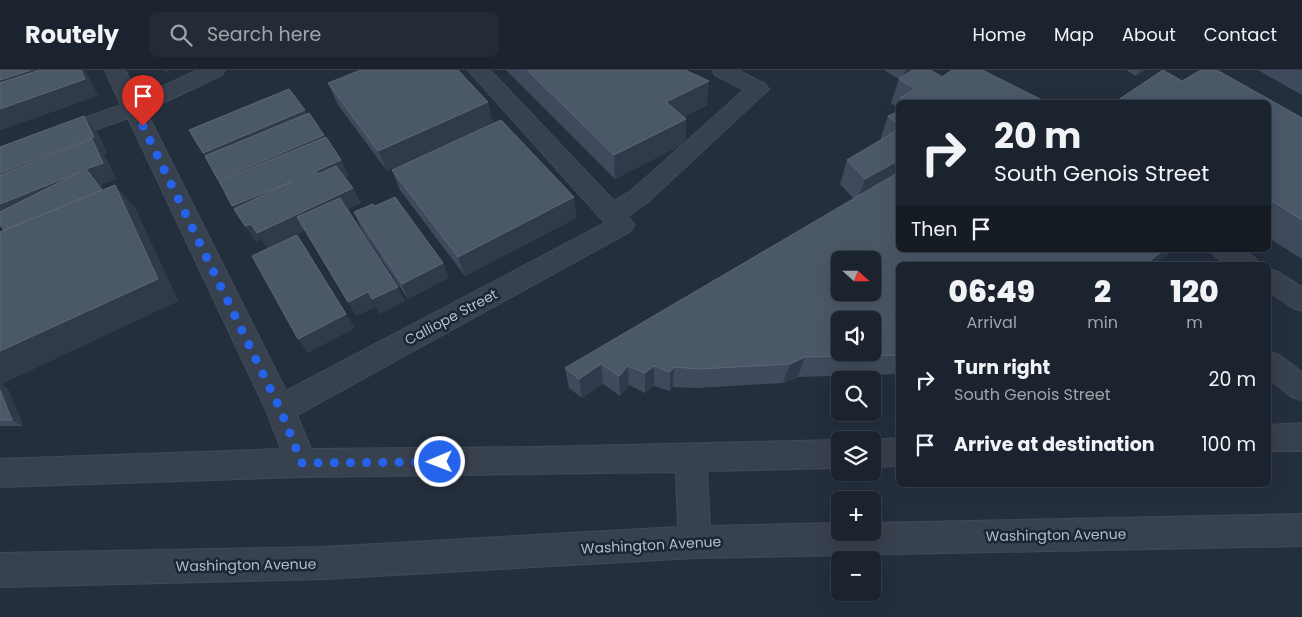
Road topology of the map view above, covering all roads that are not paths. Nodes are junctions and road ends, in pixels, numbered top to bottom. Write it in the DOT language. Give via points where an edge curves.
graph roads {
  1 [pos="115,70"];
  2 [pos="215,70"];
  3 [pos="478,70"];
  4 [pos="722,70"];
  5 [pos="134,108"];
  6 [pos="0,156"];
  7 [pos="617,219"];
  8 [pos="1227,252"];
  9 [pos="1242,262"];
  10 [pos="1271,280"];
  11 [pos="1302,300"];
  12 [pos="1271,365"];
  13 [pos="1302,388"];
  14 [pos="280,409"];
  15 [pos="1302,437"];
  16 [pos="1271,438"];
  17 [pos="881,452"];
  18 [pos="896,452"];
  19 [pos="831,454"];
  20 [pos="691,458"];
  21 [pos="302,463"];
  22 [pos="0,473"];
  23 [pos="1302,530"];
  24 [pos="695,542"];
  25 [pos="0,570"];
  1 -- 5 [label="street"];
  2 -- 5 [label="street"];
  3 -- 7 [label="street"];
  4 -- 7 [label="street, Calliope Street" via="758,89"];
  5 -- 6 [label="street"];
  5 -- 14 [label="street"];
  7 -- 14 [label="street, Calliope Street"];
  8 -- 9 [label="street"];
  10 -- 11 [label="street"];
  12 -- 13 [label="street"];
  14 -- 21 [label="street"];
  15 -- 16 [label="street"];
  17 -- 18 [label="street"];
  19 -- 20 [label="street"];
  20 -- 21 [label="street"];
  20 -- 24 [label="street"];
  21 -- 22 [label="street"];
  23 -- 24 [label="street, Washington Avenue"];
  24 -- 25 [label="street, Washington Avenue" via="323,563"];
}
